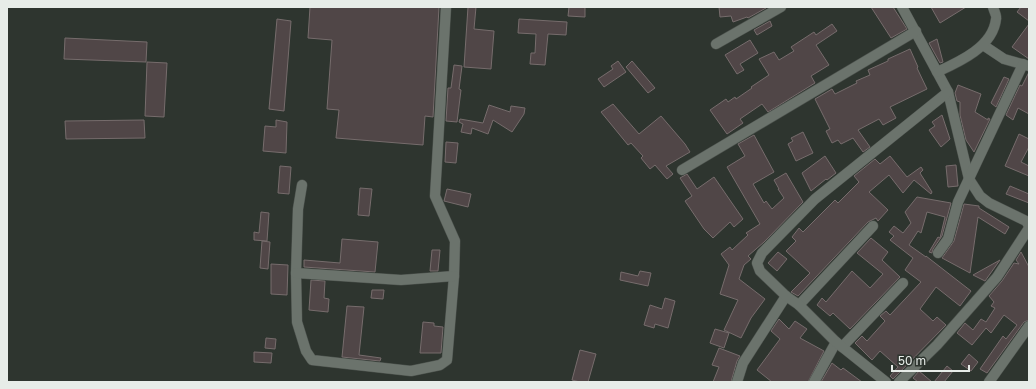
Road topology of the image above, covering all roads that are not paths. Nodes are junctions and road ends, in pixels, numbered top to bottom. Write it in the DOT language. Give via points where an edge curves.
graph roads {
  1 [pos="446,7"];
  2 [pos="781,7"];
  3 [pos="902,7"];
  4 [pos="993,7"];
  5 [pos="916,31"];
  6 [pos="716,44"];
  7 [pos="982,45"];
  8 [pos="1026,65"];
  9 [pos="937,72"];
  10 [pos="948,92"];
  11 [pos="682,170"];
  12 [pos="969,179"];
  13 [pos="302,185"];
  14 [pos="874,226"];
  15 [pos="1029,227"];
  16 [pos="938,253"];
  17 [pos="296,273"];
  18 [pos="454,276"];
  19 [pos="903,283"];
  20 [pos="786,296"];
  21 [pos="799,305"];
  22 [pos="1029,326"];
  23 [pos="839,345"];
  24 [pos="737,382"];
  25 [pos="814,382"];
  26 [pos="886,382"];
  27 [pos="899,382"];
  28 [pos="989,382"];
  1 -- 18 [label="street" via="435,196 455,241"];
  2 -- 6 [label="street"];
  3 -- 5 [label="street"];
  4 -- 7 [label="street" via="997,18"];
  5 -- 9 [label="street"];
  5 -- 11 [label="street"];
  7 -- 8 [label="street" via="1004,58"];
  7 -- 9 [label="street" via="962,61"];
  8 -- 12 [label="street"];
  9 -- 10 [label="street"];
  10 -- 12 [label="street"];
  10 -- 20 [label="street" via="815,198 762,253 757,263 760,271"];
  12 -- 15 [label="street" via="980,196 989,203 1026,220"];
  12 -- 16 [label="street" via="958,202 948,239"];
  13 -- 17 [label="street" via="298,209"];
  14 -- 21 [label="street"];
  15 -- 27 [label="street" via="997,277 937,345"];
  17 -- 18 [label="street" via="401,280"];
  17 -- 18 [label="street" via="297,322 306,351 312,360 411,372 440,365 447,360"];
  19 -- 23 [label="street"];
  20 -- 21 [label="street"];
  20 -- 24 [label="street" via="743,363"];
  21 -- 23 [label="street"];
  22 -- 28 [label="street"];
  23 -- 25 [label="street"];
  23 -- 26 [label="street"];
}
